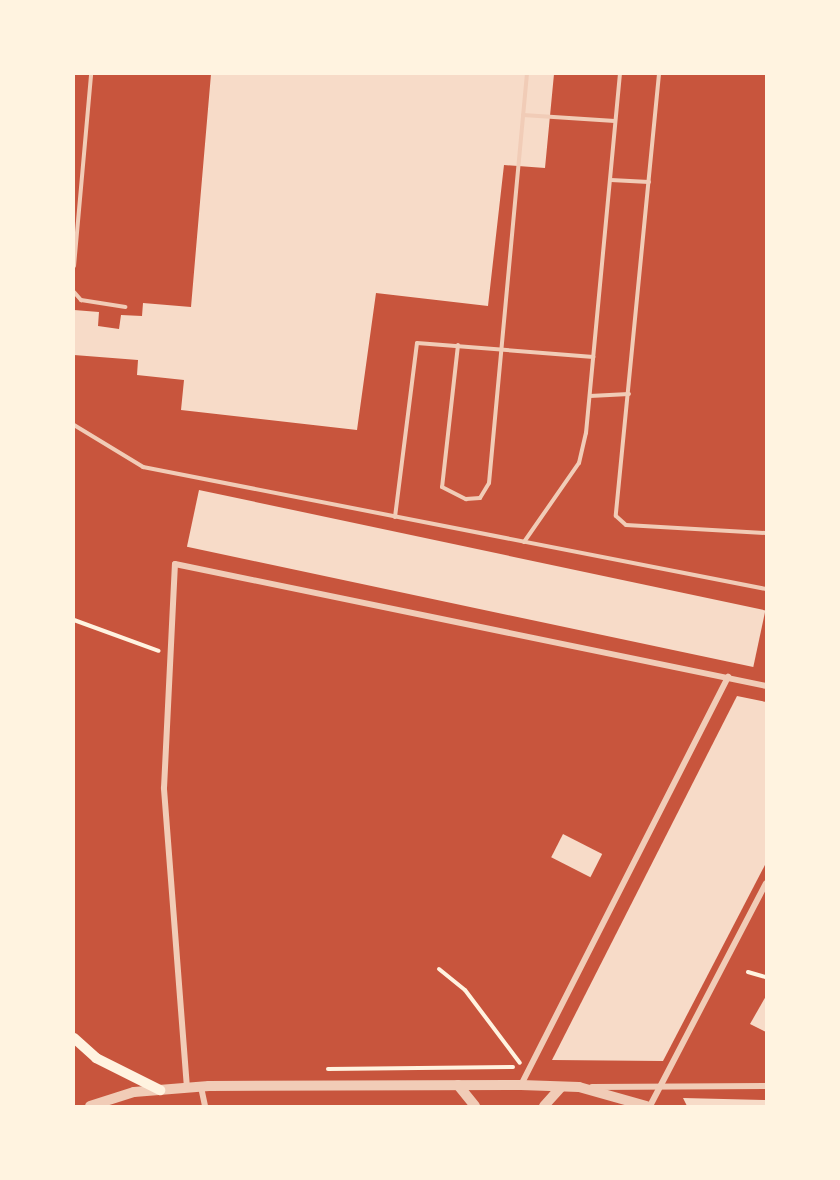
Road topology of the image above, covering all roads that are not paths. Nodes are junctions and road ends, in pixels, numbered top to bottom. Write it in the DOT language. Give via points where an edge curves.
graph roads {
  1 [pos="90,74"];
  2 [pos="527,74"];
  3 [pos="620,74"];
  4 [pos="659,74"];
  5 [pos="523,115"];
  6 [pos="615,121"];
  7 [pos="611,180"];
  8 [pos="649,182"];
  9 [pos="74,266"];
  10 [pos="74,292"];
  11 [pos="125,307"];
  12 [pos="458,345"];
  13 [pos="501,346"];
  14 [pos="593,357"];
  15 [pos="629,394"];
  16 [pos="590,396"];
  17 [pos="74,425"];
  18 [pos="395,517"];
  19 [pos="766,533"];
  20 [pos="524,542"];
  21 [pos="766,589"];
  22 [pos="728,677"];
  23 [pos="766,686"];
  24 [pos="766,883"];
  25 [pos="764,891"];
  26 [pos="74,1038"];
  27 [pos="458,1085"];
  28 [pos="521,1085"];
  29 [pos="660,1085"];
  30 [pos="766,1086"];
  31 [pos="201,1087"];
  32 [pos="561,1087"];
  33 [pos="579,1087"];
  34 [pos="188,1088"];
  35 [pos="160,1090"];
  36 [pos="90,1107"];
  37 [pos="205,1107"];
  38 [pos="475,1107"];
  39 [pos="544,1107"];
  40 [pos="648,1107"];
  1 -- 9 [label="lane"];
  2 -- 5 [label="lane"];
  3 -- 6 [label="lane"];
  4 -- 8 [label="lane"];
  5 -- 6 [label="lane"];
  5 -- 13 [label="lane"];
  6 -- 7 [label="lane"];
  7 -- 8 [label="lane"];
  7 -- 14 [label="lane"];
  8 -- 15 [label="lane"];
  10 -- 11 [label="lane" via="81,300"];
  12 -- 13 [label="lane"];
  12 -- 13 [label="lane" via="442,487 466,499 480,498 489,483"];
  12 -- 18 [label="lane" via="423,341 414,349"];
  13 -- 14 [label="lane"];
  14 -- 16 [label="lane"];
  15 -- 16 [label="lane"];
  15 -- 19 [label="lane" via="619,523"];
  16 -- 20 [label="lane" via="579,463"];
  17 -- 18 [label="lane" via="143,467"];
  18 -- 20 [label="lane"];
  20 -- 21 [label="lane"];
  22 -- 23 [label="street"];
  22 -- 28 [label="street"];
  22 -- 34 [label="street" via="176,564 164,788"];
  24 -- 25 [label="street"];
  25 -- 29 [label="street"];
  26 -- 35 [label="main road" via="96,1058"];
  27 -- 28 [label="street"];
  27 -- 31 [label="street"];
  27 -- 38 [label="street"];
  28 -- 32 [label="street"];
  29 -- 30 [label="street"];
  29 -- 33 [label="street"];
  29 -- 40 [label="street"];
  31 -- 34 [label="street"];
  31 -- 37 [label="street"];
  32 -- 33 [label="street"];
  32 -- 39 [label="street"];
  33 -- 40 [label="street"];
  34 -- 35 [label="street"];
  35 -- 36 [label="street"];
}
